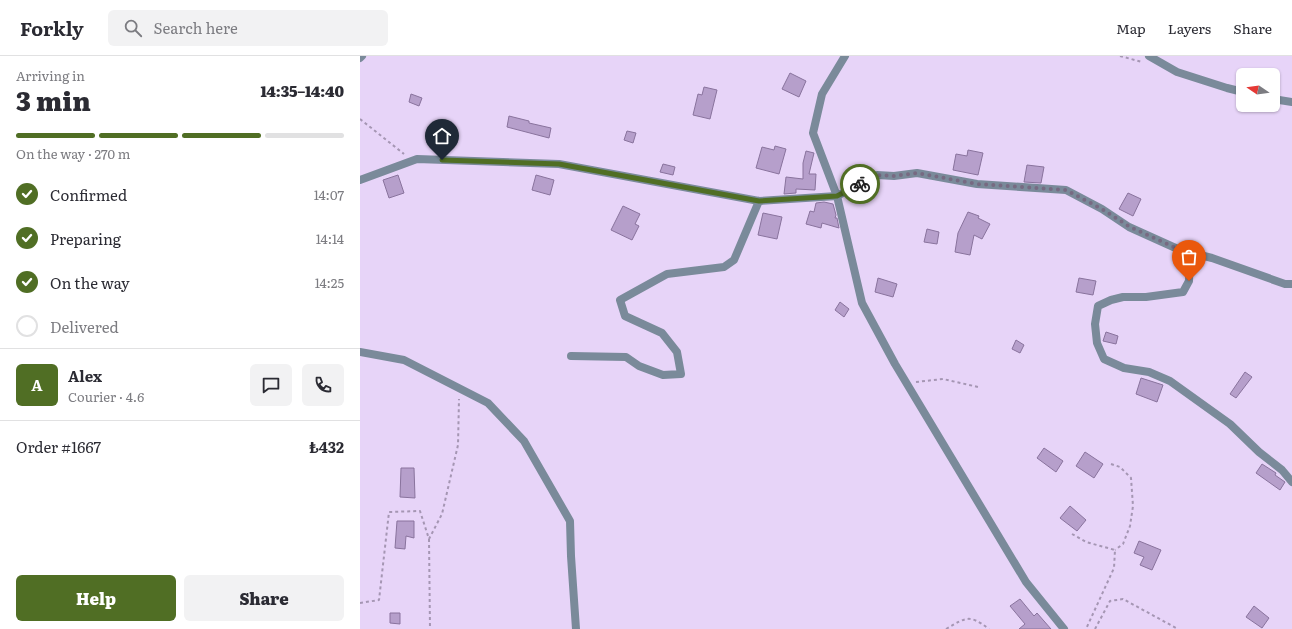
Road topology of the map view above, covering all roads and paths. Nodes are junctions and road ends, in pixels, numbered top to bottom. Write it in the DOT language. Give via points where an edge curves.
graph roads {
  1 [pos="845,56"];
  2 [pos="1149,56"];
  3 [pos="1236,90"];
  4 [pos="1280,100"];
  5 [pos="1292,102"];
  6 [pos="360,119"];
  7 [pos="412,161"];
  8 [pos="360,180"];
  9 [pos="837,196"];
  10 [pos="759,201"];
  11 [pos="1190,253"];
  12 [pos="1292,284"];
  13 [pos="360,352"];
  14 [pos="571,356"];
  15 [pos="907,384"];
  16 [pos="978,387"];
  17 [pos="459,388"];
  18 [pos="1111,464"];
  19 [pos="1292,482"];
  20 [pos="1072,534"];
  21 [pos="430,539"];
  22 [pos="1115,550"];
  23 [pos="360,603"];
  24 [pos="430,629"];
  25 [pos="576,629"];
  26 [pos="946,629"];
  27 [pos="989,629"];
  28 [pos="1064,629"];
  29 [pos="1086,629"];
  30 [pos="1095,629"];
  31 [pos="1178,629"];
  1 -- 9 [label="street" via="822,94 813,133"];
  2 -- 3 [label="street" via="1177,72"];
  4 -- 5 [label="street"];
  6 -- 7 [label="path"];
  7 -- 8 [label="street"];
  7 -- 10 [label="street" via="417,159 559,164"];
  9 -- 10 [label="street"];
  9 -- 11 [label="street" via="877,175 917,173 977,184 1066,190 1130,227"];
  9 -- 15 [label="street" via="862,303"];
  10 -- 14 [label="street" via="734,260 724,267 668,274 620,300 625,316 662,334 677,352 681,374 663,375 639,366 626,357"];
  11 -- 12 [label="street" via="1212,258 1285,284"];
  11 -- 19 [label="street" via="1189,281 1183,292 1123,297 1098,306 1095,324 1097,343 1104,359 1124,368 1149,372 1170,380 1230,424"];
  13 -- 17 [label="street" via="404,360"];
  15 -- 16 [label="path" via="943,379"];
  15 -- 28 [label="street" via="1026,582"];
  17 -- 21 [label="path" via="458,445 442,514"];
  17 -- 25 [label="street" via="488,403 524,441 570,521"];
  18 -- 22 [label="path" via="1120,467 1130,478 1133,506 1130,526 1123,544"];
  20 -- 22 [label="path" via="1086,542"];
  21 -- 23 [label="path" via="420,511 388,512 379,600"];
  21 -- 24 [label="path"];
  22 -- 29 [label="path" via="1114,568"];
  26 -- 27 [label="path" via="970,618"];
  30 -- 31 [label="path" via="1110,601 1123,599"];
}
